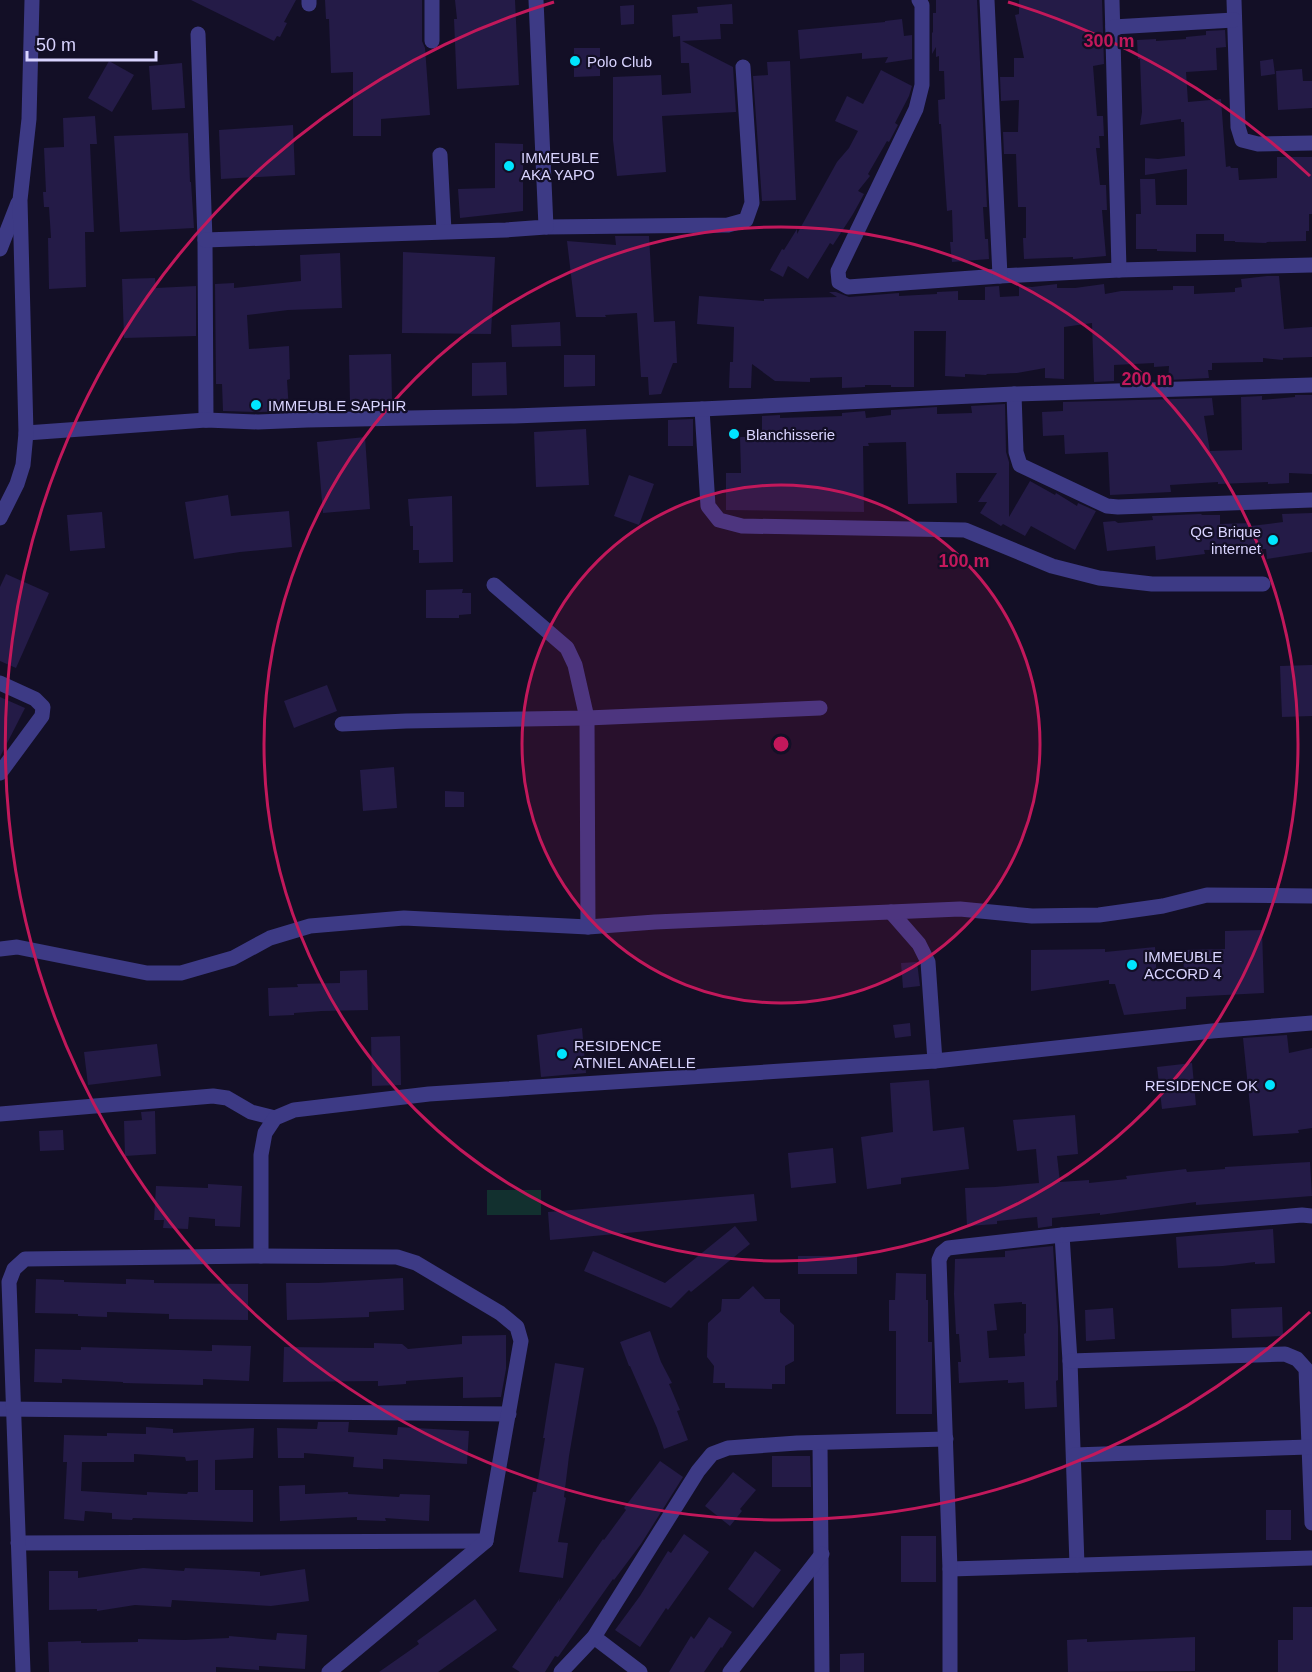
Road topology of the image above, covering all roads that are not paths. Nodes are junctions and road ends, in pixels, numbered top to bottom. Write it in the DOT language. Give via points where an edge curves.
graph roads {
  1 [pos="32,0"];
  2 [pos="432,0"];
  3 [pos="536,0"];
  4 [pos="919,0"];
  5 [pos="987,0"];
  6 [pos="1112,0"];
  7 [pos="1234,0"];
  8 [pos="1234,20"];
  9 [pos="1113,27"];
  10 [pos="198,34"];
  11 [pos="432,41"];
  12 [pos="743,67"];
  13 [pos="1312,143"];
  14 [pos="440,155"];
  15 [pos="20,200"];
  16 [pos="546,228"];
  17 [pos="444,231"];
  18 [pos="205,240"];
  19 [pos="0,249"];
  20 [pos="1312,265"];
  21 [pos="1119,270"];
  22 [pos="1000,276"];
  23 [pos="1312,385"];
  24 [pos="1014,394"];
  25 [pos="702,409"];
  26 [pos="206,420"];
  27 [pos="26,433"];
  28 [pos="1312,500"];
  29 [pos="0,518"];
  30 [pos="1263,584"];
  31 [pos="494,585"];
  32 [pos="0,683"];
  33 [pos="820,708"];
  34 [pos="587,718"];
  35 [pos="342,724"];
  36 [pos="0,773"];
  37 [pos="1312,896"];
  38 [pos="891,912"];
  39 [pos="588,927"];
  40 [pos="0,950"];
  41 [pos="1312,1023"];
  42 [pos="935,1061"];
  43 [pos="0,1114"];
  44 [pos="275,1118"];
  45 [pos="1312,1216"];
  46 [pos="1062,1235"];
  47 [pos="261,1256"];
  48 [pos="1070,1361"];
  49 [pos="6,1409"];
  50 [pos="509,1414"];
  51 [pos="946,1439"];
  52 [pos="820,1443"];
  53 [pos="1309,1447"];
  54 [pos="1074,1455"];
  55 [pos="1312,1523"];
  56 [pos="486,1541"];
  57 [pos="18,1543"];
  58 [pos="822,1554"];
  59 [pos="1312,1558"];
  60 [pos="1077,1565"];
  61 [pos="950,1569"];
  62 [pos="594,1637"];
  63 [pos="23,1672"];
  64 [pos="328,1672"];
  65 [pos="561,1672"];
  66 [pos="640,1672"];
  67 [pos="730,1672"];
  68 [pos="822,1672"];
  69 [pos="950,1672"];
  1 -- 15 [label="street" via="28,119"];
  2 -- 11 [label="street"];
  3 -- 16 [label="street"];
  4 -- 22 [label="street" via="922,85 916,109 838,271 839,282 848,287"];
  5 -- 22 [label="street"];
  6 -- 9 [label="street"];
  7 -- 8 [label="street"];
  8 -- 9 [label="street"];
  8 -- 13 [label="street" via="1238,127 1242,140 1258,144"];
  9 -- 21 [label="street"];
  10 -- 18 [label="street"];
  12 -- 16 [label="street" via="752,203 746,220 728,225"];
  14 -- 17 [label="street"];
  15 -- 19 [label="street"];
  15 -- 27 [label="street"];
  16 -- 17 [label="street"];
  17 -- 18 [label="street"];
  18 -- 26 [label="street"];
  20 -- 21 [label="street"];
  21 -- 22 [label="street"];
  23 -- 24 [label="street"];
  24 -- 25 [label="street"];
  24 -- 28 [label="street" via="1020,465 1107,506"];
  25 -- 26 [label="street" via="258,422"];
  25 -- 30 [label="street" via="708,506 719,520 742,526 965,530 1052,566 1099,578 1152,584"];
  26 -- 27 [label="street"];
  27 -- 29 [label="street" via="23,465"];
  31 -- 34 [label="street" via="567,648 575,665"];
  32 -- 36 [label="street" via="35,699 43,707 42,716"];
  33 -- 34 [label="street"];
  34 -- 35 [label="street"];
  34 -- 39 [label="street"];
  37 -- 38 [label="street" via="1207,895 1099,915 1032,916 960,909"];
  38 -- 39 [label="street"];
  38 -- 42 [label="street" via="919,944 928,962"];
  39 -- 40 [label="street" via="404,918 310,926 270,938 233,958 181,973 147,972 17,947"];
  41 -- 42 [label="street"];
  42 -- 44 [label="street" via="429,1094 294,1110"];
  43 -- 44 [label="street" via="213,1096"];
  44 -- 47 [label="street" via="265,1133 261,1155"];
  45 -- 46 [label="street"];
  46 -- 48 [label="street"];
  46 -- 51 [label="street" via="948,1248 942,1253 939,1260"];
  47 -- 49 [label="street" via="25,1259 14,1269 9,1282"];
  47 -- 50 [label="street" via="397,1257 416,1263 500,1313 517,1327 521,1341"];
  48 -- 53 [label="street" via="1285,1354 1306,1369"];
  48 -- 54 [label="street"];
  49 -- 50 [label="street"];
  49 -- 57 [label="street"];
  50 -- 56 [label="street"];
  51 -- 52 [label="street"];
  51 -- 61 [label="street"];
  52 -- 58 [label="street"];
  52 -- 62 [label="street" via="729,1448 712,1454"];
  53 -- 54 [label="street"];
  53 -- 55 [label="street"];
  54 -- 60 [label="street"];
  56 -- 57 [label="street"];
  56 -- 64 [label="street"];
  57 -- 63 [label="street"];
  58 -- 67 [label="street"];
  58 -- 68 [label="street"];
  59 -- 60 [label="street"];
  60 -- 61 [label="street"];
  61 -- 69 [label="street"];
  62 -- 65 [label="street"];
  62 -- 66 [label="street"];
}
